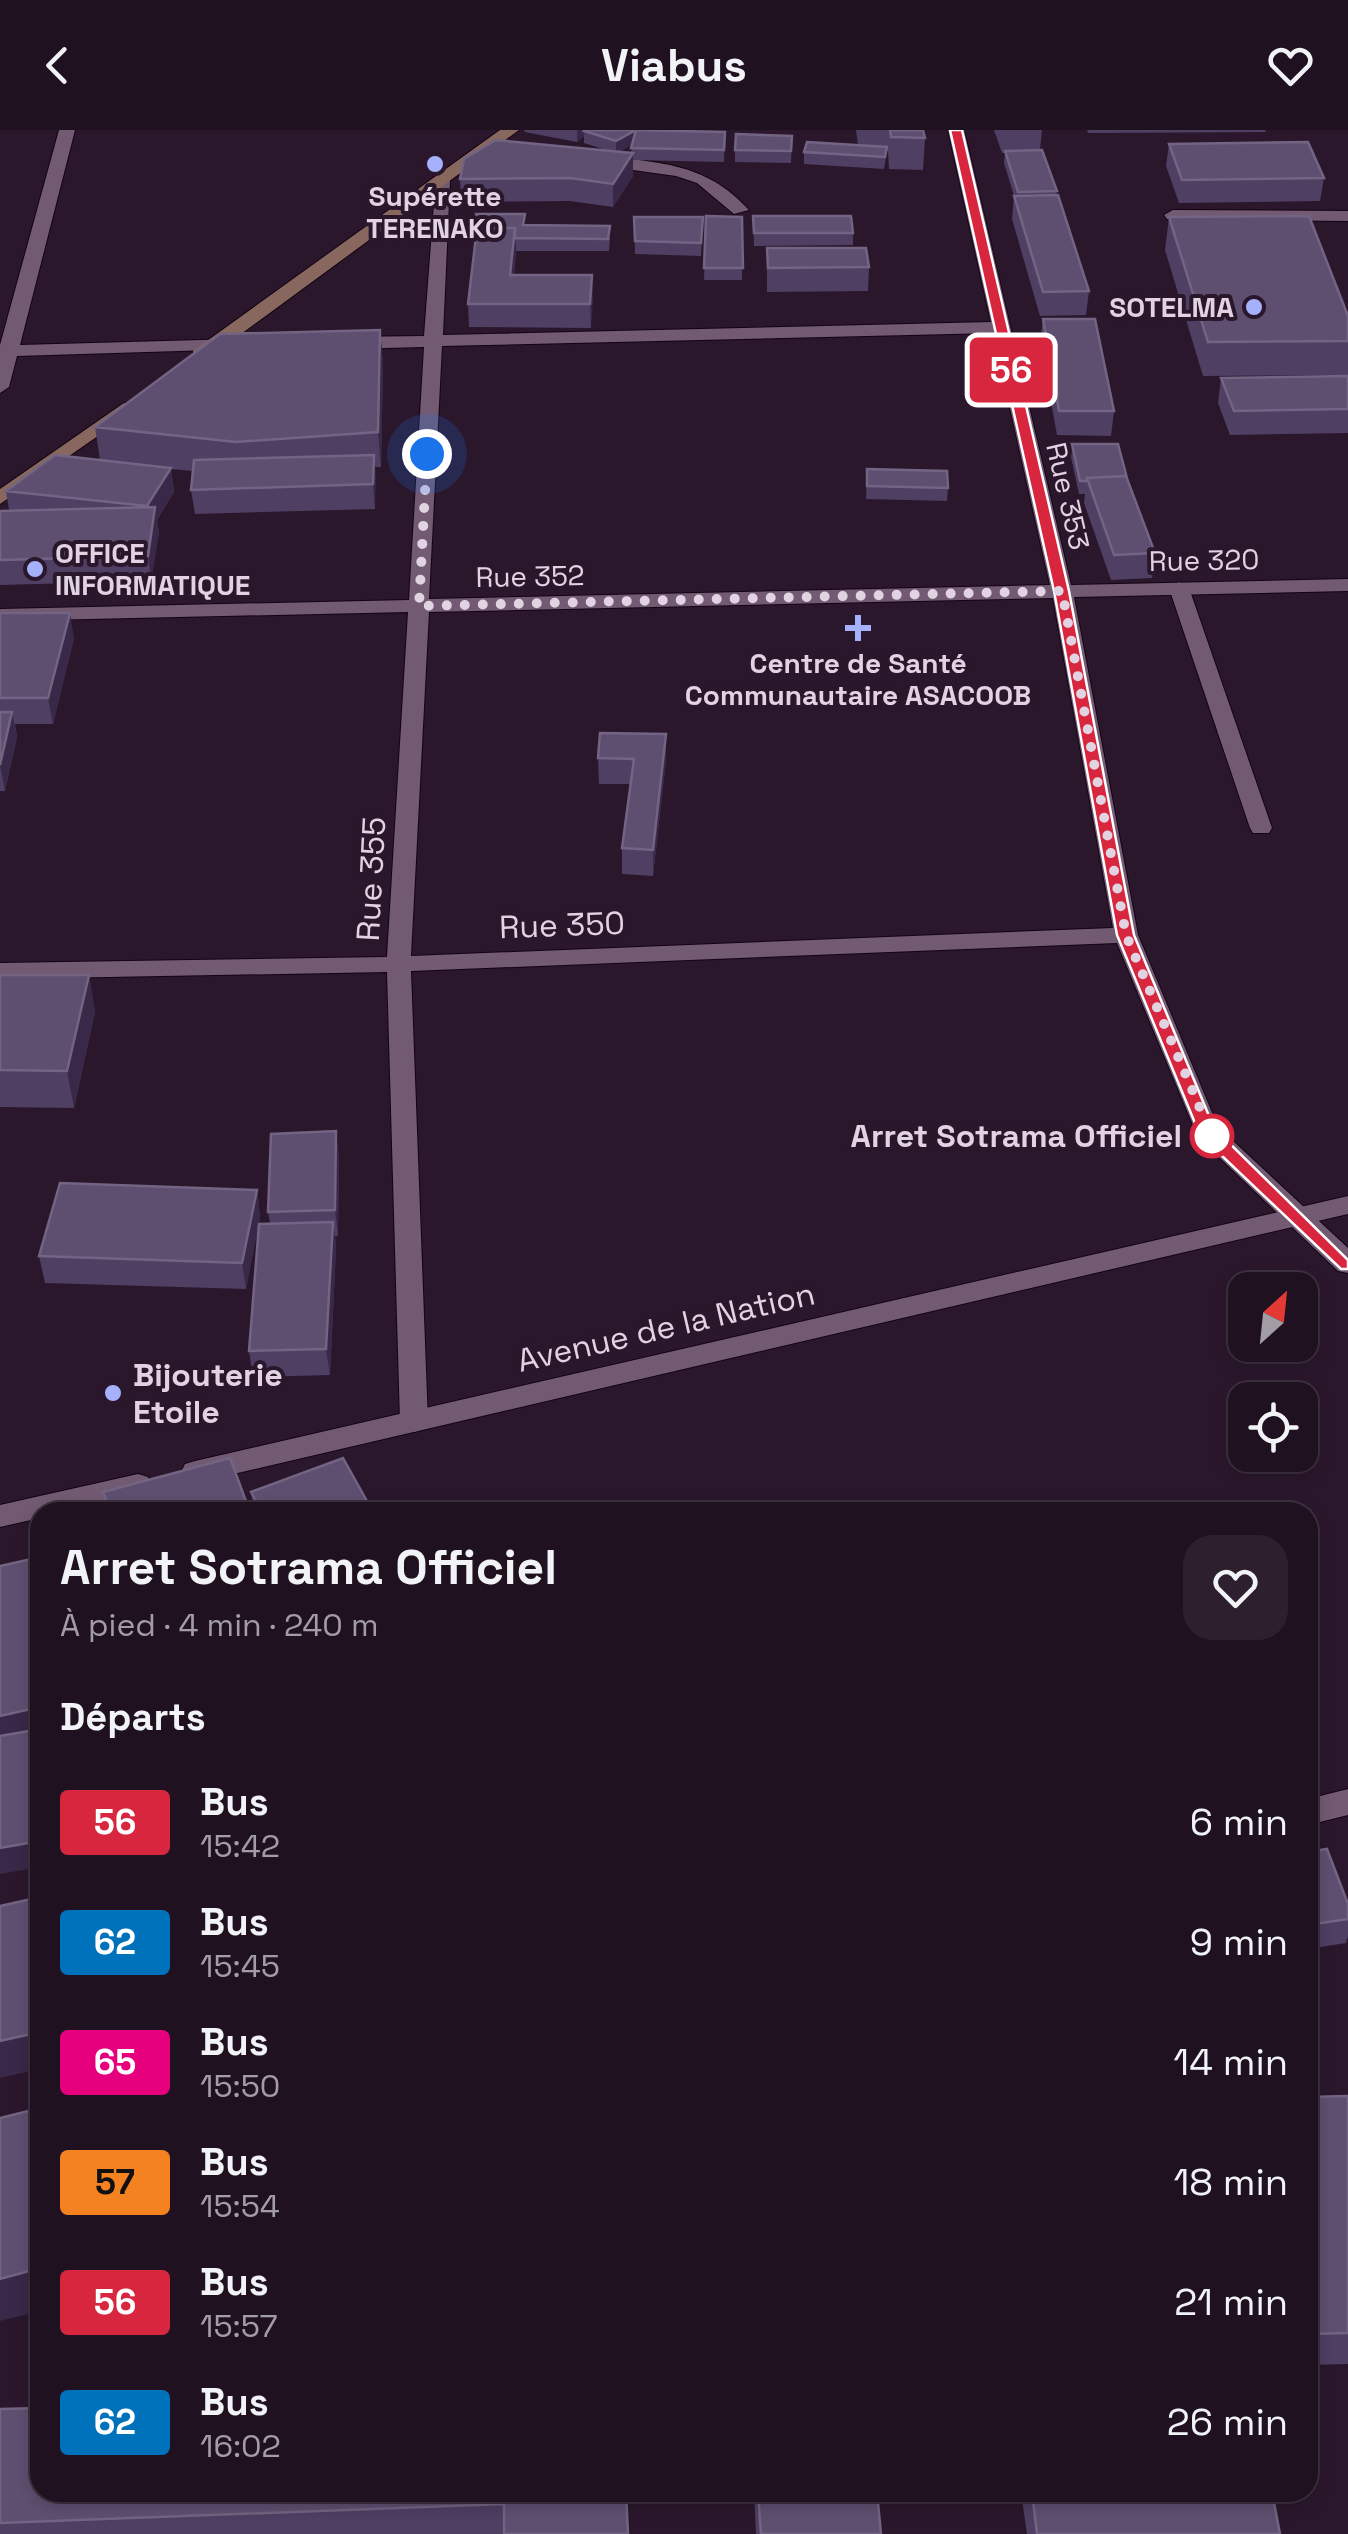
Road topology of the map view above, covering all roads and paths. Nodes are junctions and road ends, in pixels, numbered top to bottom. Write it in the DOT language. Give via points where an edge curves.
graph roads {
  1 [pos="67,130"];
  2 [pos="956,130"];
  3 [pos="503,141"];
  4 [pos="584,158"];
  5 [pos="442,181"];
  6 [pos="740,210"];
  7 [pos="1173,215"];
  8 [pos="1348,216"];
  9 [pos="1001,328"];
  10 [pos="433,340"];
  11 [pos="323,343"];
  12 [pos="249,345"];
  13 [pos="213,346"];
  14 [pos="5,351"];
  15 [pos="182,367"];
  16 [pos="0,387"];
  17 [pos="137,400"];
  18 [pos="0,498"];
  19 [pos="1348,584"];
  20 [pos="1179,588"];
  21 [pos="1062,591"];
  22 [pos="419,606"];
  23 [pos="0,616"];
  24 [pos="1261,828"];
  25 [pos="1126,935"];
  26 [pos="400,964"];
  27 [pos="0,972"];
  28 [pos="1348,1205"];
  29 [pos="1296,1216"];
  30 [pos="1348,1264"];
  31 [pos="414,1422"];
  32 [pos="92,1502"];
  33 [pos="30,1512"];
  34 [pos="0,1516"];
  35 [pos="1348,1802"];
  36 [pos="1318,1810"];
  1 -- 14 [label="street"];
  2 -- 9 [label="street, Rue 353"];
  3 -- 5 [label="main road"];
  4 -- 6 [label="street" via="679,171 702,179"];
  5 -- 10 [label="street, Rue 355"];
  5 -- 13 [label="main road"];
  7 -- 8 [label="street"];
  9 -- 10 [label="street"];
  9 -- 21 [label="street, Rue 353"];
  10 -- 11 [label="street"];
  10 -- 22 [label="street, Rue 355"];
  12 -- 13 [label="street"];
  13 -- 14 [label="street"];
  13 -- 15 [label="main road"];
  14 -- 16 [label="street"];
  17 -- 18 [label="main road"];
  19 -- 20 [label="street, Rue 320"];
  20 -- 21 [label="street, Rue 320"];
  20 -- 24 [label="street"];
  21 -- 22 [label="street, Rue 352"];
  21 -- 25 [label="street, Rue 353"];
  22 -- 23 [label="street, Rue 352"];
  22 -- 26 [label="street, Rue 355"];
  25 -- 26 [label="street, Rue 350"];
  25 -- 29 [label="street, Rue 353" via="1206,1131"];
  26 -- 27 [label="street, Rue 350"];
  26 -- 31 [label="street, Rue 355"];
  28 -- 29 [label="street, Avenue de la Nation"];
  29 -- 30 [label="street, Rue 353"];
  29 -- 31 [label="street, Avenue de la Nation"];
  31 -- 32 [label="street, Avenue de la Nation"];
  33 -- 34 [label="street, Avenue de la Nation"];
  35 -- 36 [label="street"];
}
